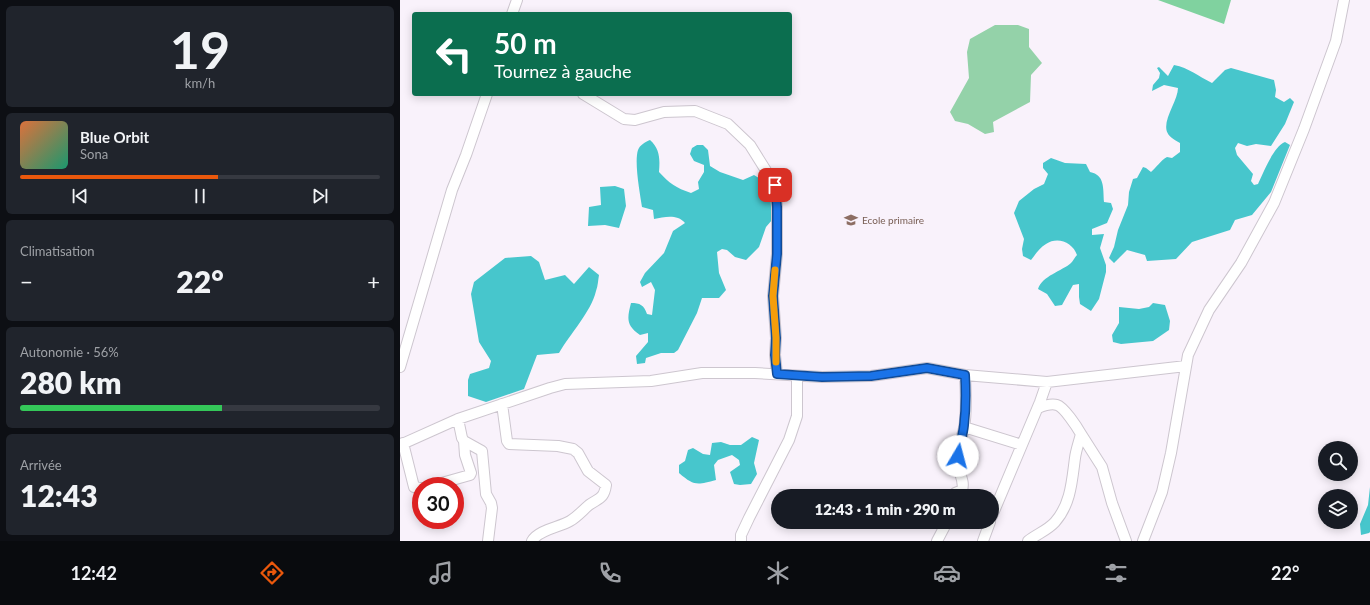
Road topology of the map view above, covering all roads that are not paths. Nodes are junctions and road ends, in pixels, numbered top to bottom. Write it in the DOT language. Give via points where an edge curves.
graph roads {
  1 [pos="516,0"];
  2 [pos="1344,0"];
  3 [pos="513,12"];
  4 [pos="486,96"];
  5 [pos="586,96"];
  6 [pos="405,336"];
  7 [pos="401,361"];
  8 [pos="1186,366"];
  9 [pos="777,374"];
  10 [pos="965,375"];
  11 [pos="797,376"];
  12 [pos="1047,382"];
  13 [pos="502,404"];
  14 [pos="1038,408"];
  15 [pos="458,419"];
  16 [pos="964,428"];
  17 [pos="1081,434"];
  18 [pos="464,441"];
  19 [pos="401,444"];
  20 [pos="1022,446"];
  21 [pos="463,477"];
  22 [pos="412,480"];
  23 [pos="962,489"];
  24 [pos="999,500"];
  25 [pos="943,529"];
  26 [pos="987,529"];
  27 [pos="740,539"];
  28 [pos="488,541"];
  29 [pos="532,541"];
  30 [pos="937,541"];
  31 [pos="983,541"];
  32 [pos="1028,541"];
  33 [pos="1126,541"];
  34 [pos="1143,541"];
  1 -- 3 [label="street"];
  2 -- 8 [label="street" via="1336,41 1274,203 1241,263 1209,310 1188,355"];
  4 -- 6 [label="street" via="452,190"];
  5 -- 9 [label="street" via="624,118 635,120 664,112 695,111 728,124 750,145 775,185 777,254 773,296"];
  6 -- 7 [label="street"];
  8 -- 12 [label="street"];
  8 -- 34 [label="street" via="1162,492"];
  9 -- 11 [label="street"];
  9 -- 13 [label="street" via="702,373 651,381 565,384"];
  10 -- 11 [label="street" via="927,368 871,376"];
  10 -- 12 [label="street"];
  10 -- 16 [label="street"];
  11 -- 27 [label="street" via="798,416 789,440"];
  12 -- 14 [label="street"];
  13 -- 15 [label="street"];
  13 -- 29 [label="street" via="509,444 573,449 588,471 606,485 600,499 570,521 534,537"];
  14 -- 17 [label="street" via="1059,405"];
  14 -- 20 [label="street"];
  15 -- 18 [label="street"];
  15 -- 19 [label="street"];
  16 -- 20 [label="street"];
  16 -- 23 [label="street" via="959,446 958,466 963,480"];
  17 -- 32 [label="street" via="1075,456 1071,490 1065,508 1046,530"];
  17 -- 33 [label="street" via="1102,467"];
  18 -- 21 [label="street" via="472,473"];
  18 -- 28 [label="street" via="482,451 486,494 492,508"];
  19 -- 22 [label="street"];
  20 -- 24 [label="street"];
  25 -- 30 [label="street"];
  26 -- 31 [label="street"];
}
